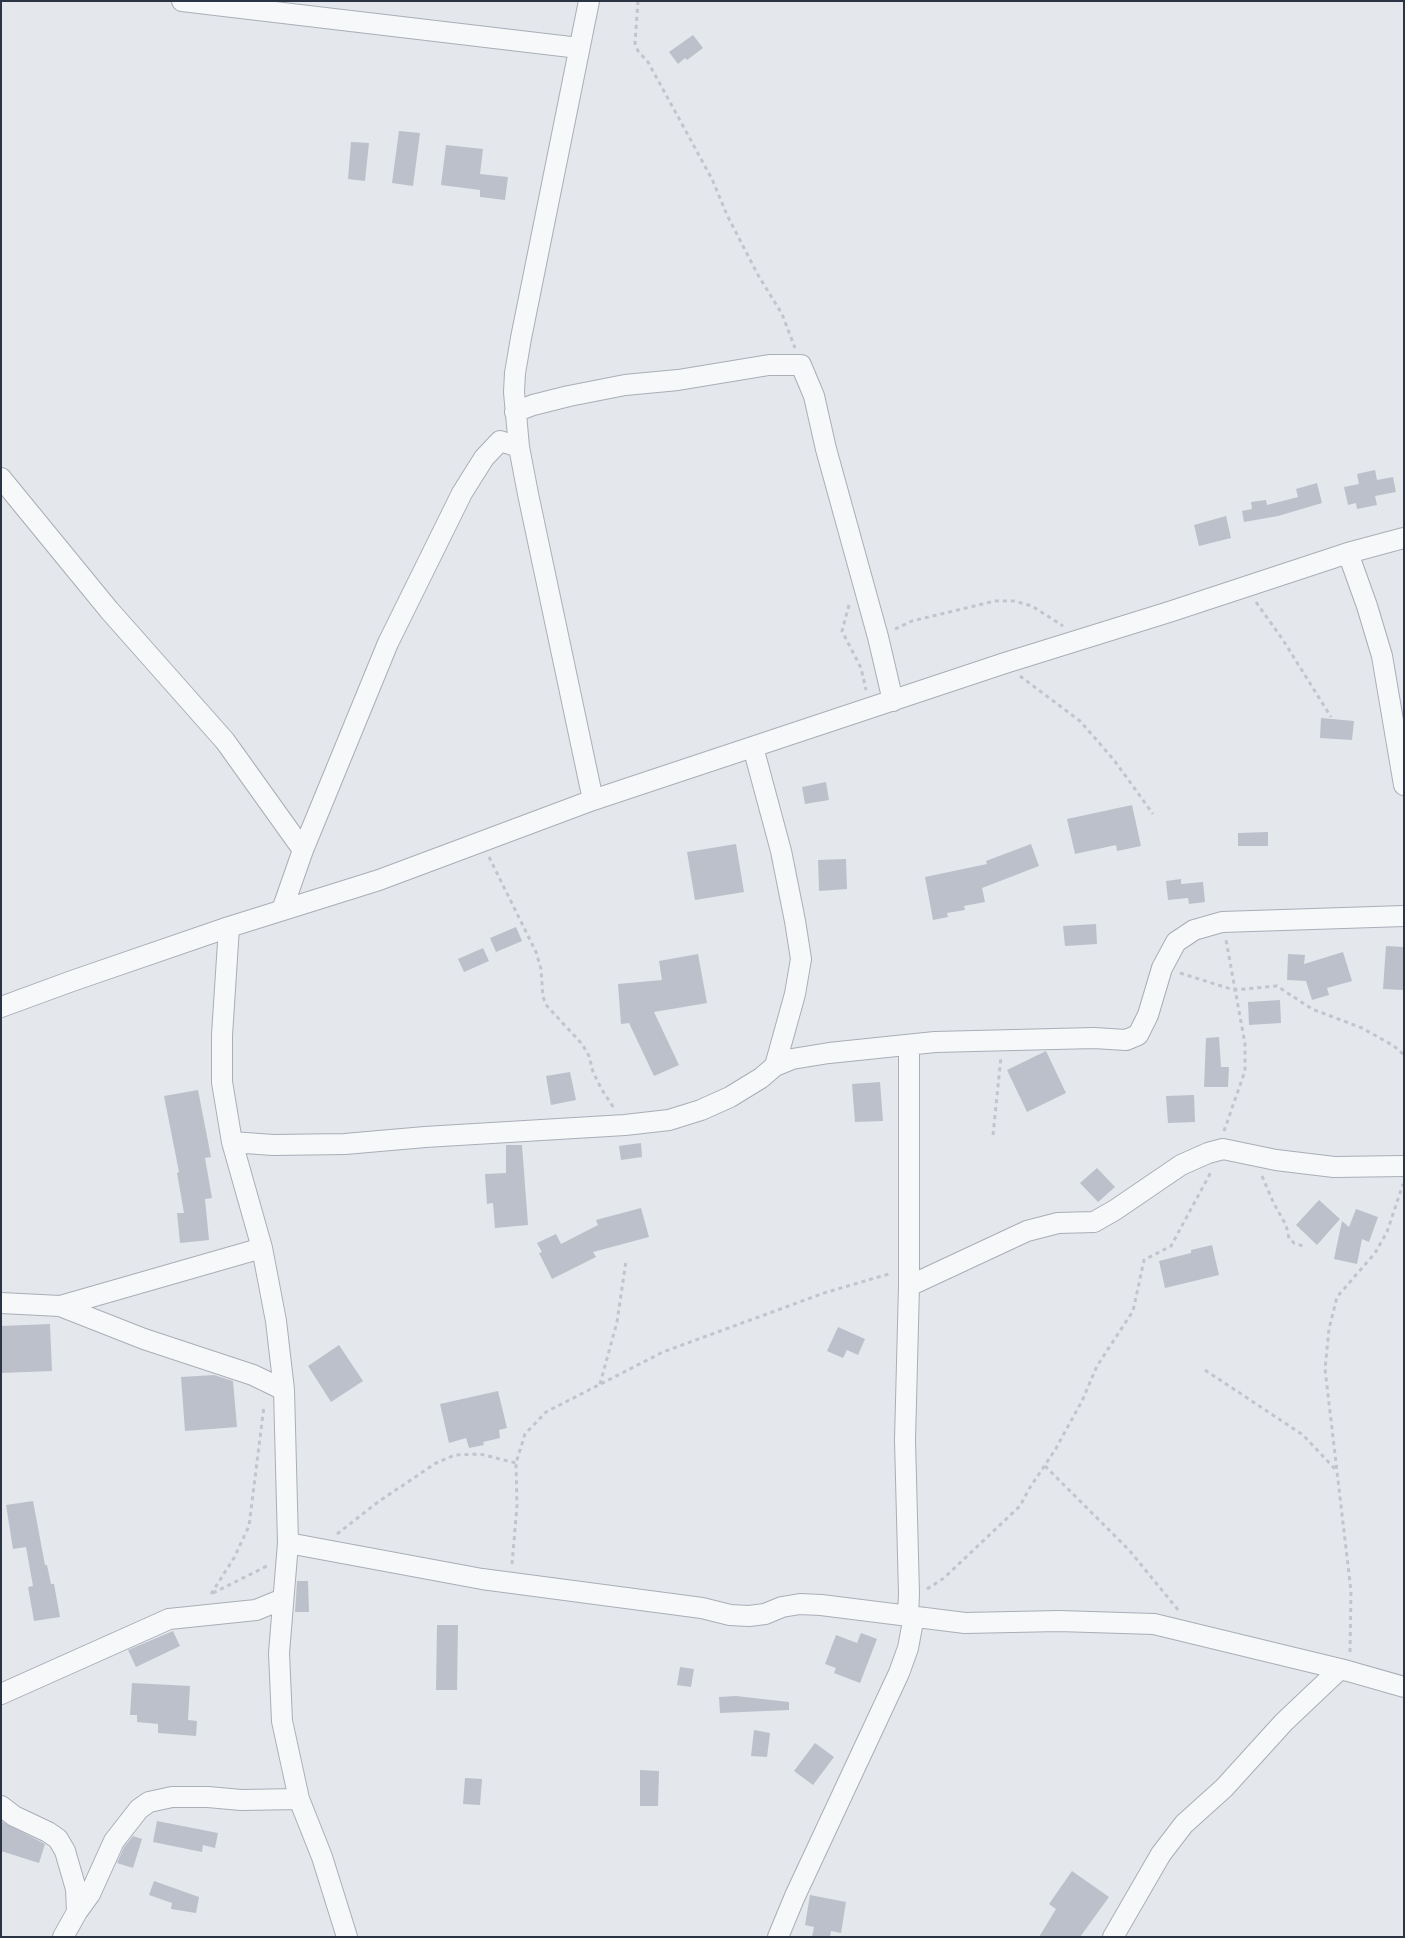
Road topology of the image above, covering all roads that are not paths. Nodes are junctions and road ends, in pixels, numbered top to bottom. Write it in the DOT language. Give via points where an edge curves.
graph roads {
  1 [pos="182,1"];
  2 [pos="589,1"];
  3 [pos="579,48"];
  4 [pos="515,412"];
  5 [pos="519,447"];
  6 [pos="1,478"];
  7 [pos="1404,538"];
  8 [pos="1348,553"];
  9 [pos="893,701"];
  10 [pos="753,747"];
  11 [pos="1404,785"];
  12 [pos="592,800"];
  13 [pos="303,850"];
  14 [pos="282,910"];
  15 [pos="1404,916"];
  16 [pos="229,927"];
  17 [pos="1,1007"];
  18 [pos="909,1045"];
  19 [pos="776,1066"];
  20 [pos="232,1142"];
  21 [pos="1404,1166"];
  22 [pos="262,1248"];
  23 [pos="909,1277"];
  24 [pos="1,1303"];
  25 [pos="60,1306"];
  26 [pos="279,1388"];
  27 [pos="287,1550"];
  28 [pos="283,1599"];
  29 [pos="911,1616"];
  30 [pos="1344,1670"];
  31 [pos="1404,1687"];
  32 [pos="1,1694"];
  33 [pos="300,1799"];
  34 [pos="1,1806"];
  35 [pos="77,1912"];
  36 [pos="63,1937"];
  37 [pos="347,1937"];
  38 [pos="778,1937"];
  39 [pos="1113,1937"];
  1 -- 3 [label="street"];
  2 -- 3 [label="street"];
  3 -- 4 [label="street" via="521,338 515,373"];
  4 -- 5 [label="street"];
  4 -- 9 [label="street" via="551,400 625,385 770,365 801,365 814,396"];
  5 -- 12 [label="street"];
  5 -- 13 [label="street" via="500,441 484,458 462,493 388,643"];
  6 -- 13 [label="street" via="109,610 224,741"];
  7 -- 8 [label="street"];
  8 -- 9 [label="street"];
  8 -- 11 [label="street" via="1382,656"];
  9 -- 10 [label="street"];
  10 -- 12 [label="street"];
  10 -- 19 [label="street" via="781,851 796,921 800,959 796,994"];
  12 -- 14 [label="street" via="379,880"];
  13 -- 14 [label="street"];
  14 -- 16 [label="street"];
  15 -- 18 [label="street" via="1222,922 1194,930 1176,942 1162,968 1148,1015 1138,1035 1126,1040 1004,1040"];
  16 -- 17 [label="street"];
  16 -- 20 [label="street" via="222,1082"];
  18 -- 19 [label="street" via="792,1059"];
  18 -- 23 [label="street"];
  19 -- 20 [label="street" via="730,1097 669,1120 345,1144"];
  20 -- 22 [label="street"];
  21 -- 23 [label="street" via="1334,1167 1219,1150 1181,1165 1094,1222 1058,1223 1027,1231"];
  22 -- 25 [label="street"];
  22 -- 26 [label="street" via="276,1321"];
  23 -- 29 [label="street" via="905,1440"];
  24 -- 25 [label="street"];
  25 -- 26 [label="street" via="144,1339 246,1372"];
  26 -- 27 [label="street"];
  27 -- 28 [label="street"];
  27 -- 29 [label="street" via="319,1548 482,1579 730,1615 765,1614 800,1604"];
  28 -- 32 [label="street" via="256,1610 169,1619"];
  28 -- 33 [label="street" via="279,1653 282,1721"];
  29 -- 30 [label="street" via="965,1623 1154,1624"];
  29 -- 38 [label="street" via="908,1648 899,1673"];
  30 -- 31 [label="street"];
  30 -- 39 [label="street" via="1284,1722 1224,1788 1184,1824 1161,1854"];
  33 -- 35 [label="street" via="181,1797 149,1802 139,1809 114,1841 90,1894"];
  33 -- 37 [label="street"];
  34 -- 35 [label="street" via="58,1839 66,1851 76,1889"];
  35 -- 36 [label="street"];
}
